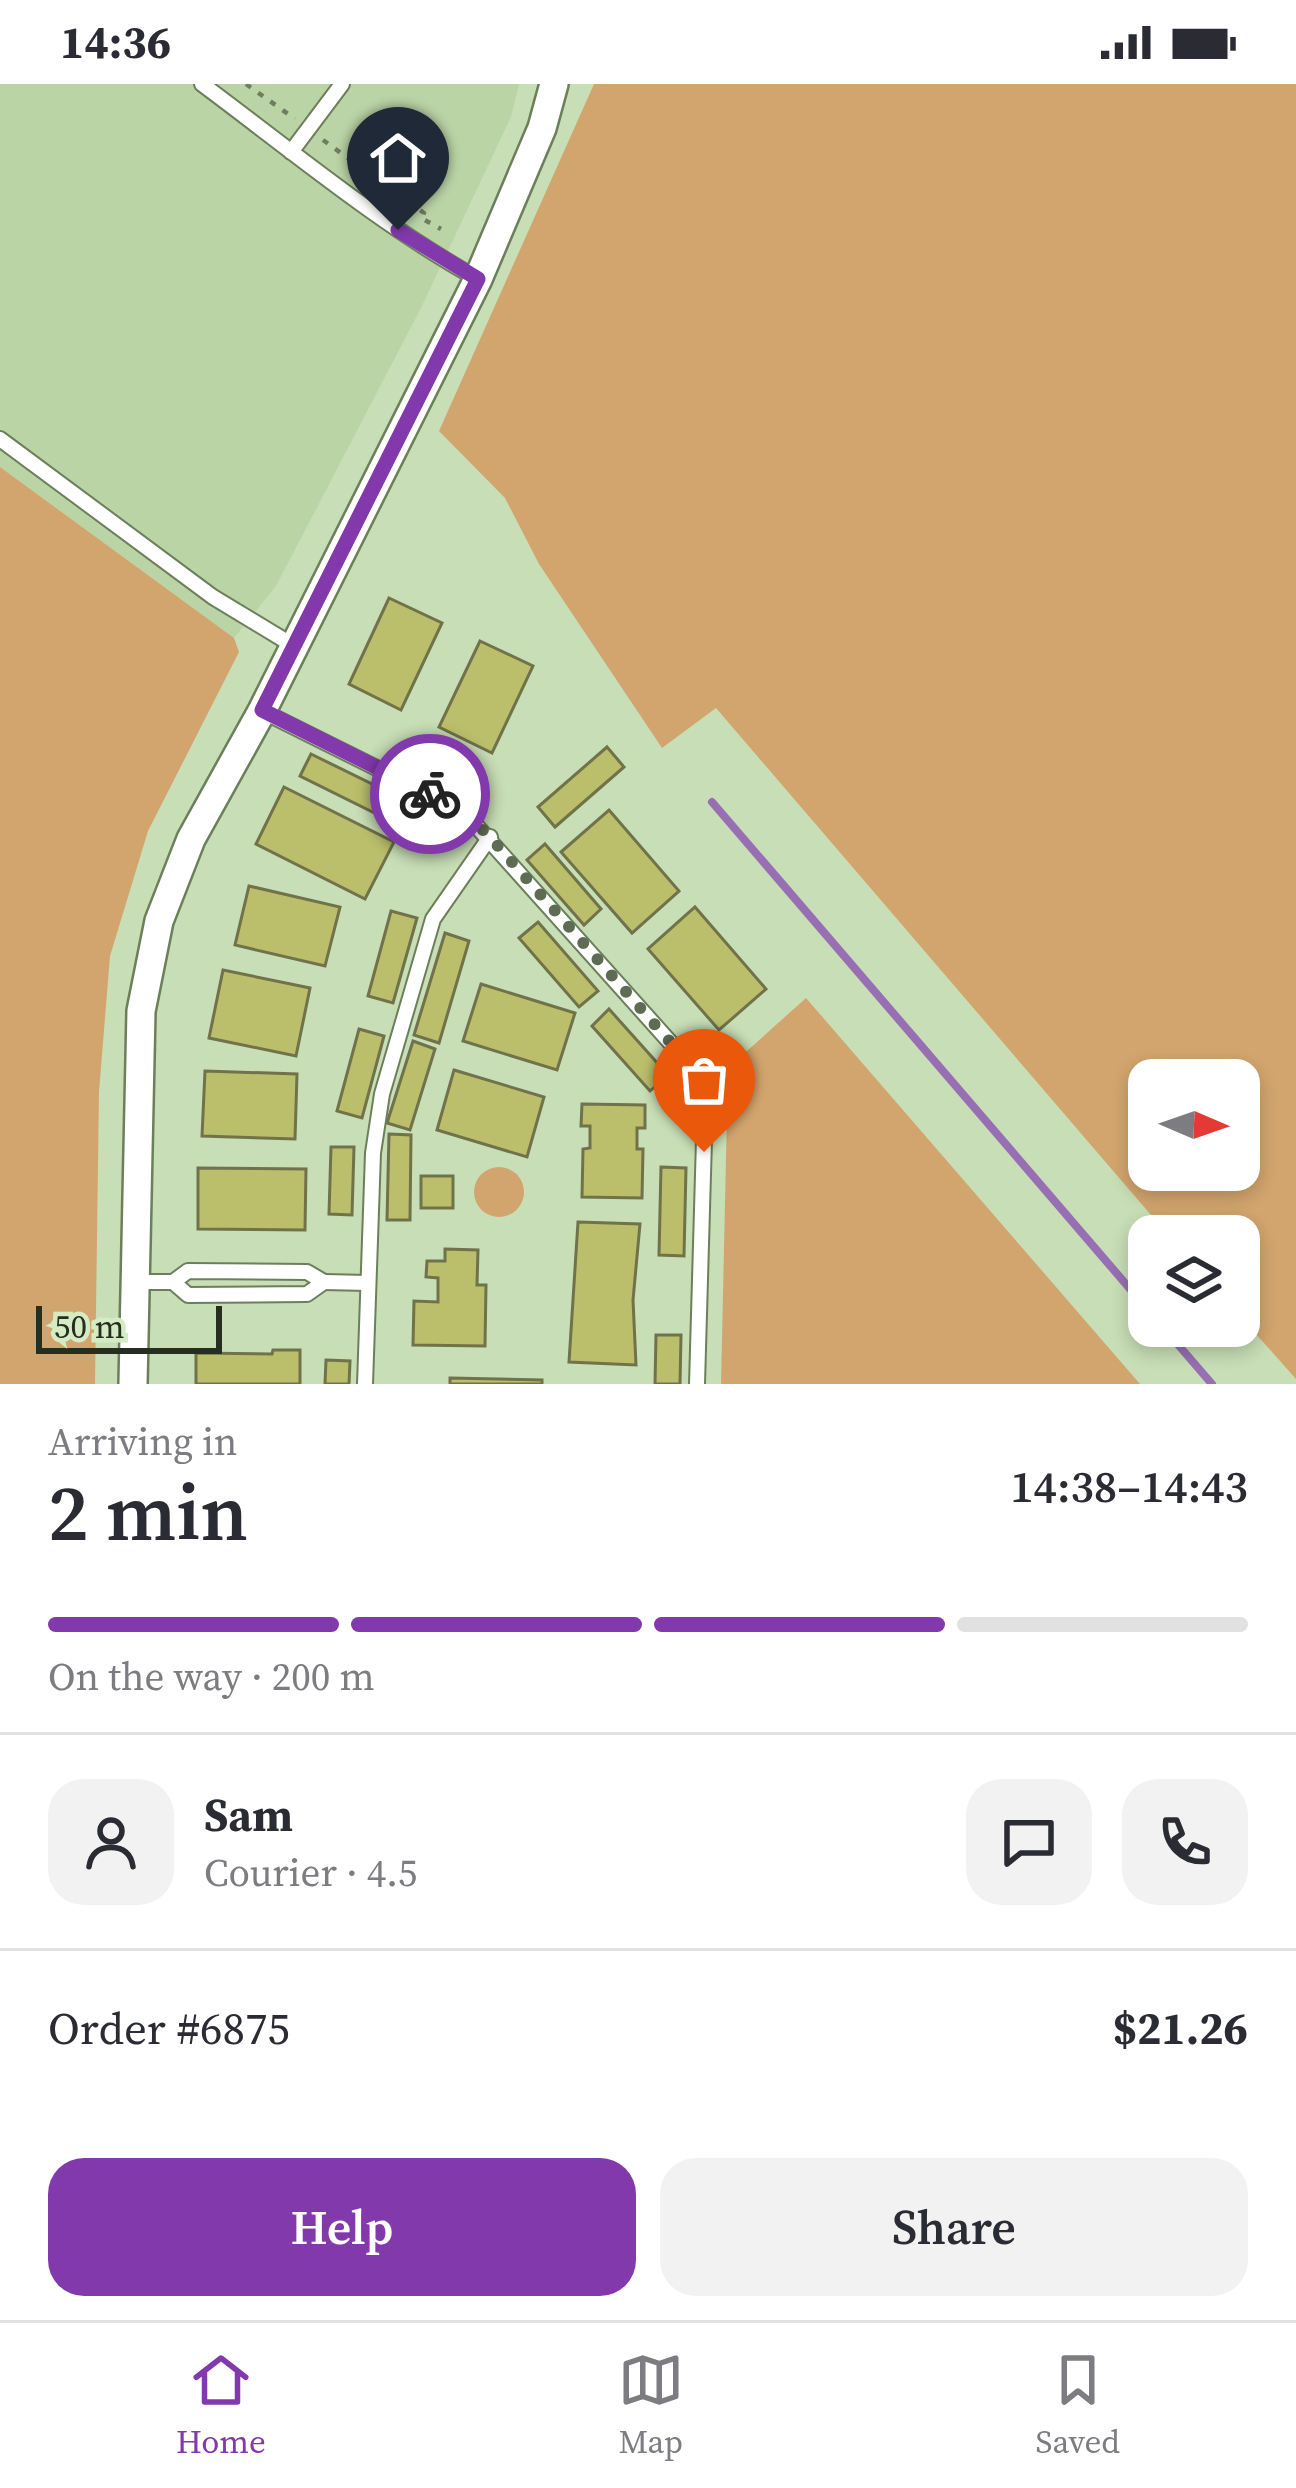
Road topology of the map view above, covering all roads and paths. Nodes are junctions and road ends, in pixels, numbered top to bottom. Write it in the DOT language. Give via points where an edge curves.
graph roads {
  1 [pos="202,84"];
  2 [pos="246,84"];
  3 [pos="342,84"];
  4 [pos="554,84"];
  5 [pos="308,130"];
  6 [pos="292,152"];
  7 [pos="441,229"];
  8 [pos="478,279"];
  9 [pos="0,439"];
  10 [pos="294,646"];
  11 [pos="262,710"];
  12 [pos="490,837"];
  13 [pos="135,1282"];
  14 [pos="173,1282"];
  15 [pos="323,1282"];
  16 [pos="368,1283"];
  17 [pos="133,1384"];
  18 [pos="365,1384"];
  19 [pos="697,1384"];
  1 -- 6 [label="lane"];
  2 -- 5 [label="path"];
  3 -- 5 [label="lane"];
  4 -- 8 [label="street"];
  5 -- 6 [label="lane"];
  5 -- 7 [label="path"];
  6 -- 8 [label="lane"];
  8 -- 10 [label="street"];
  9 -- 10 [label="lane" via="213,597"];
  10 -- 11 [label="street"];
  11 -- 12 [label="lane" via="464,811"];
  11 -- 13 [label="street" via="191,839 159,921 141,1011"];
  12 -- 16 [label="lane" via="433,919 382,1094"];
  12 -- 19 [label="lane" via="702,1082"];
  13 -- 14 [label="lane"];
  13 -- 17 [label="street"];
  14 -- 15 [label="lane" via="188,1271 212,1271 307,1272"];
  14 -- 15 [label="lane" via="188,1295 307,1294"];
  15 -- 16 [label="lane"];
  16 -- 18 [label="lane"];
}
